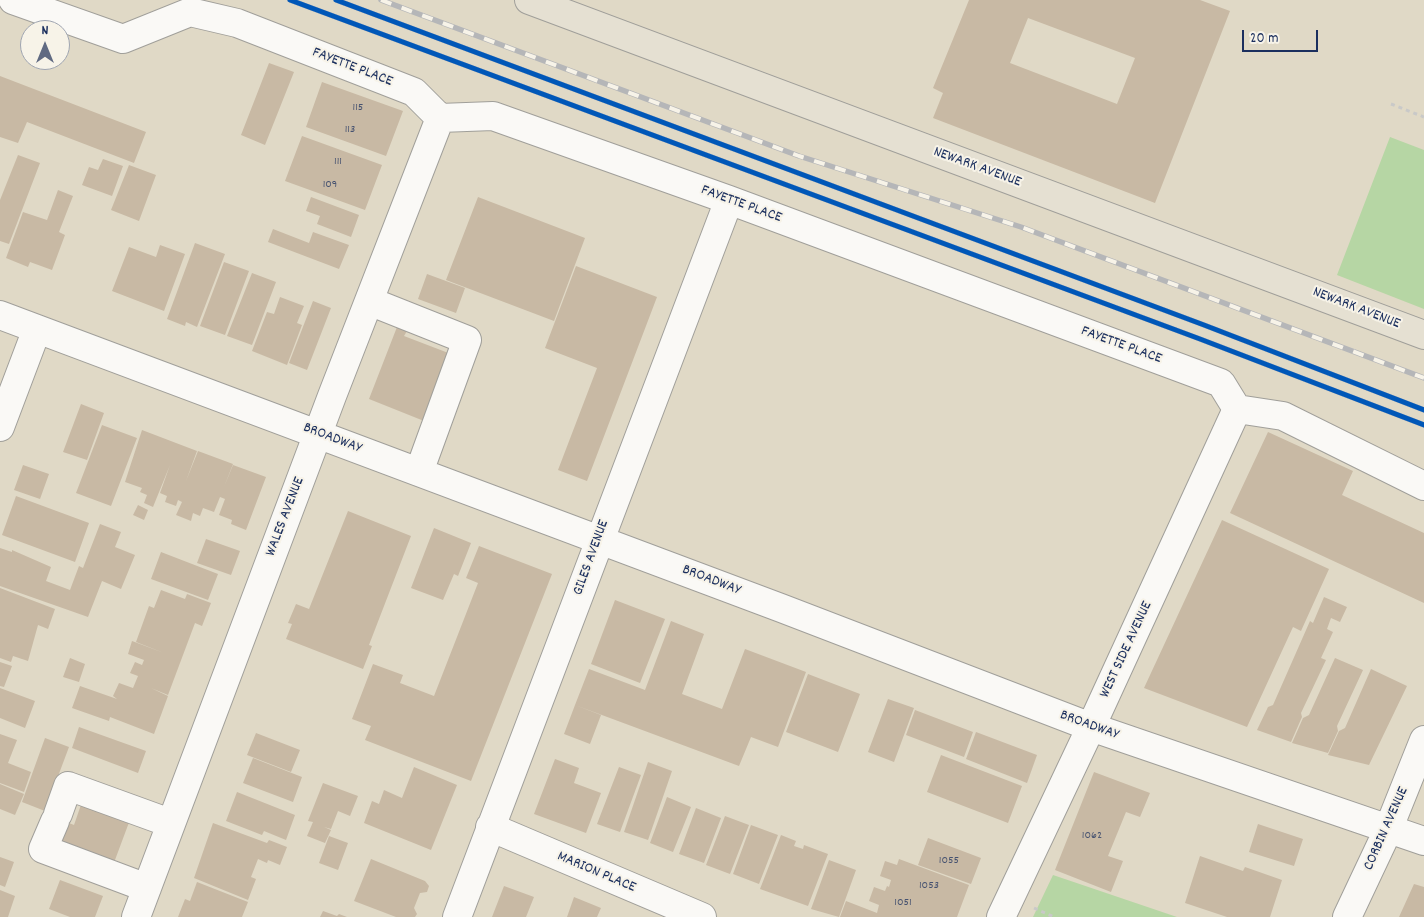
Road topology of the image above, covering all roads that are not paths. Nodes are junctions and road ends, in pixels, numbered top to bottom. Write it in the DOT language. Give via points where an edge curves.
graph roads {
  1 [pos="13,0"];
  2 [pos="529,0"];
  3 [pos="440,118"];
  4 [pos="729,200"];
  5 [pos="369,301"];
  6 [pos="0,315"];
  7 [pos="37,329"];
  8 [pos="1424,335"];
  9 [pos="1237,409"];
  10 [pos="0,427"];
  11 [pos="318,434"];
  12 [pos="419,472"];
  13 [pos="1424,486"];
  14 [pos="600,540"];
  15 [pos="1092,727"];
  16 [pos="1424,740"];
  17 [pos="170,823"];
  18 [pos="490,827"];
  19 [pos="1388,830"];
  20 [pos="1424,841"];
  21 [pos="146,888"];
  22 [pos="691,915"];
  23 [pos="136,917"];
  24 [pos="456,917"];
  25 [pos="1001,917"];
  26 [pos="1347,917"];
  1 -- 3 [label="street, FAYETTE PLACE" via="123,40 190,12 237,23 414,92"];
  2 -- 8 [label="main road, NEWARK AVENUE"];
  3 -- 4 [label="street, FAYETTE PLACE" via="493,116"];
  3 -- 5 [label="street, WALES AVENUE"];
  4 -- 9 [label="street, FAYETTE PLACE" via="1221,383"];
  4 -- 14 [label="street, GILES AVENUE"];
  5 -- 11 [label="street, WALES AVENUE"];
  5 -- 12 [label="street" via="467,340"];
  6 -- 7 [label="street, BROADWAY"];
  7 -- 10 [label="street"];
  7 -- 11 [label="street, BROADWAY"];
  9 -- 13 [label="street" via="1282,416"];
  9 -- 15 [label="street, WEST SIDE AVENUE"];
  11 -- 12 [label="street, BROADWAY"];
  11 -- 17 [label="street, WALES AVENUE"];
  12 -- 14 [label="street, BROADWAY"];
  14 -- 15 [label="street, BROADWAY"];
  14 -- 18 [label="street, GILES AVENUE"];
  15 -- 19 [label="street, BROADWAY"];
  15 -- 25 [label="street, WEST SIDE AVENUE"];
  16 -- 19 [label="street, CORBIN AVENUE"];
  17 -- 21 [label="street, WALES AVENUE"];
  17 -- 21 [label="street" via="68,786 43,849"];
  18 -- 22 [label="street, MARION PLACE"];
  18 -- 24 [label="street, GILES AVENUE"];
  19 -- 20 [label="street, BROADWAY"];
  19 -- 26 [label="street, CORBIN AVENUE"];
  21 -- 23 [label="street, WALES AVENUE"];
}
